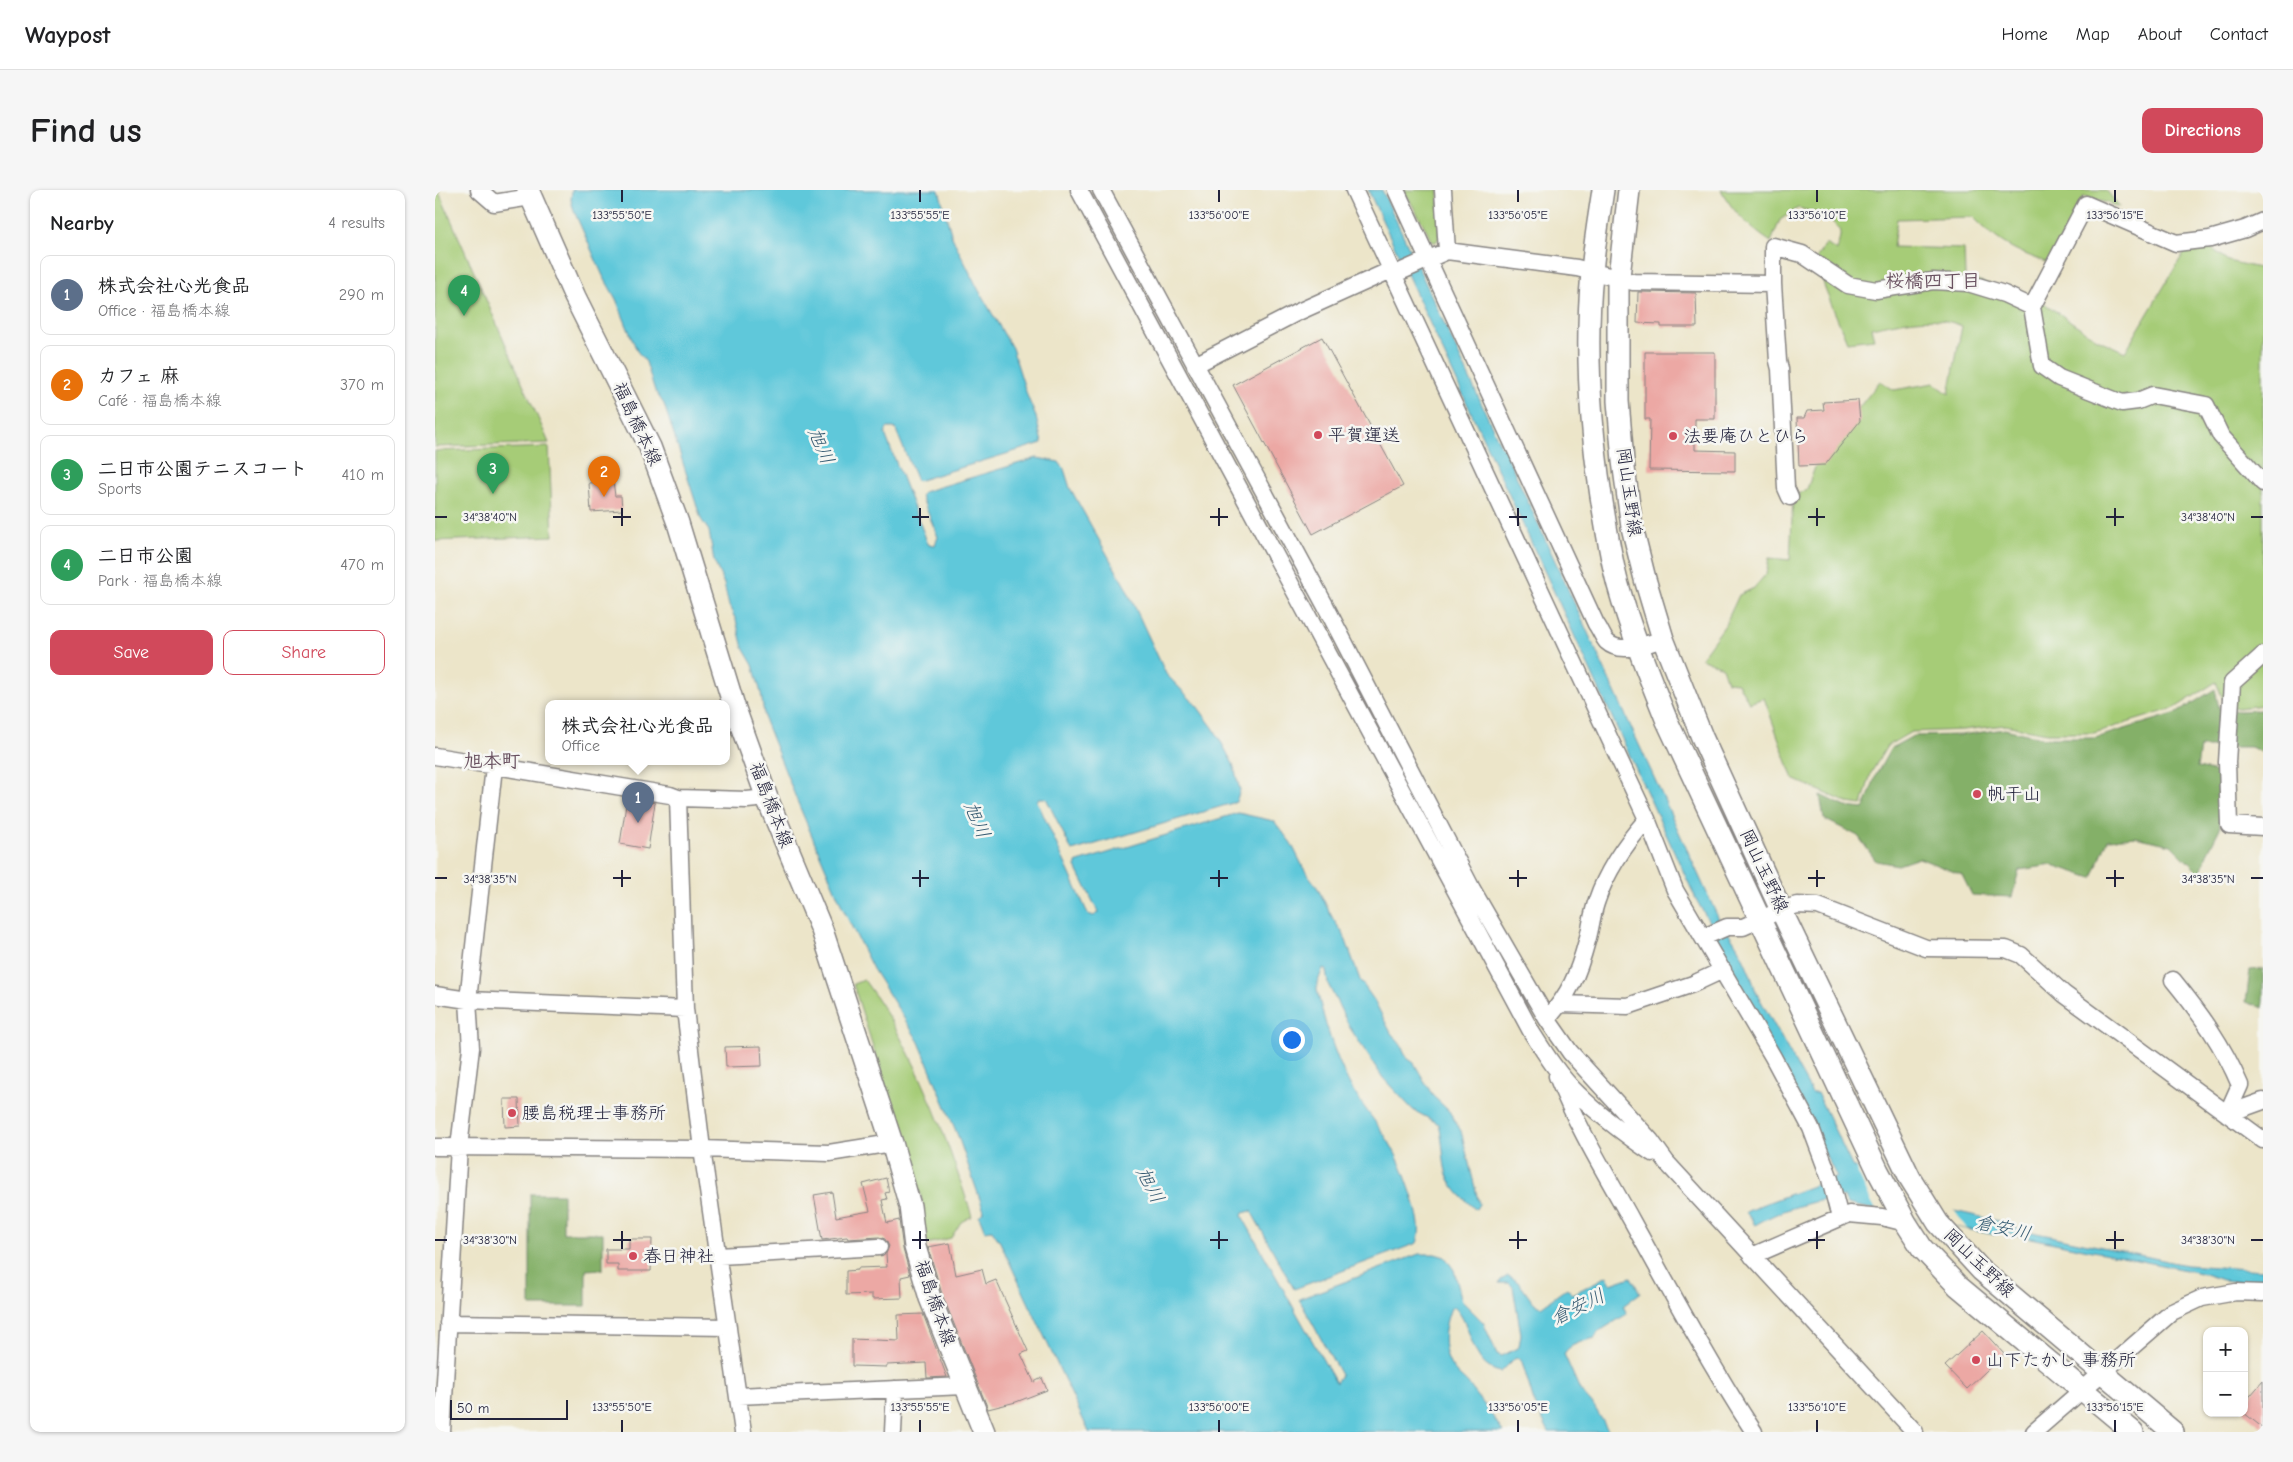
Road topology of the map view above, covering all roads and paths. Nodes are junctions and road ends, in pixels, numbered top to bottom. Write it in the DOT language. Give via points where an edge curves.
graph roads {
  1 [pos="479,190"];
  2 [pos="1079,190"];
  3 [pos="1101,190"];
  4 [pos="1354,190"];
  5 [pos="1396,190"];
  6 [pos="1443,190"];
  7 [pos="1603,190"];
  8 [pos="1629,190"];
  9 [pos="529,193"];
  10 [pos="2263,221"];
  11 [pos="1447,251"];
  12 [pos="1425,261"];
  13 [pos="1592,272"];
  14 [pos="1395,273"];
  15 [pos="1618,278"];
  16 [pos="1773,284"];
  17 [pos="2032,307"];
  18 [pos="1195,365"];
  19 [pos="2263,483"];
  20 [pos="1790,497"];
  21 [pos="1663,639"];
  22 [pos="1637,647"];
  23 [pos="2263,656"];
  24 [pos="435,756"];
  25 [pos="494,767"];
  26 [pos="678,798"];
  27 [pos="767,798"];
  28 [pos="1647,819"];
  29 [pos="2263,827"];
  30 [pos="1781,910"];
  31 [pos="1760,920"];
  32 [pos="1708,936"];
  33 [pos="1723,970"];
  34 [pos="2173,980"];
  35 [pos="435,995"];
  36 [pos="468,1000"];
  37 [pos="1560,1004"];
  38 [pos="685,1009"];
  39 [pos="1547,1018"];
  40 [pos="1551,1062"];
  41 [pos="2263,1101"];
  42 [pos="2227,1114"];
  43 [pos="2263,1140"];
  44 [pos="892,1143"];
  45 [pos="435,1147"];
  46 [pos="459,1147"];
  47 [pos="702,1149"];
  48 [pos="1667,1163"];
  49 [pos="1839,1218"];
  50 [pos="1903,1219"];
  51 [pos="879,1247"];
  52 [pos="719,1256"];
  53 [pos="1752,1256"];
  54 [pos="2263,1293"];
  55 [pos="448,1323"];
  56 [pos="728,1327"];
  57 [pos="2103,1373"];
  58 [pos="965,1386"];
  59 [pos="895,1389"];
  60 [pos="2082,1389"];
  61 [pos="738,1396"];
  62 [pos="441,1432"];
  63 [pos="743,1432"];
  64 [pos="893,1432"];
  65 [pos="984,1432"];
  66 [pos="1754,1432"];
  67 [pos="1915,1432"];
  68 [pos="2034,1432"];
  69 [pos="2133,1432"];
  70 [pos="2173,1432"];
  1 -- 9 [label="street" via="494,203"];
  2 -- 40 [label="street" via="1516,1005"];
  3 -- 18 [label="street"];
  4 -- 14 [label="street"];
  5 -- 12 [label="street"];
  6 -- 11 [label="street"];
  7 -- 13 [label="main road, 岡山玉野線"];
  8 -- 15 [label="main road, 岡山玉野線"];
  9 -- 27 [label="main road, 福島橋本線" via="575,297 650,447 678,523 734,706"];
  10 -- 17 [label="street" via="2210,240 2176,243 2086,204"];
  11 -- 12 [label="street"];
  11 -- 13 [label="street"];
  12 -- 14 [label="street"];
  12 -- 22 [label="street" via="1597,624 1607,642 1619,647"];
  13 -- 15 [label="street"];
  13 -- 22 [label="main road, 岡山玉野線" via="1590,396 1596,462 1606,531"];
  14 -- 18 [label="street" via="1296,313"];
  14 -- 28 [label="street"];
  15 -- 16 [label="street" via="1633,282"];
  15 -- 21 [label="main road, 岡山玉野線" via="1618,401 1623,461 1632,527"];
  16 -- 17 [label="street" via="1773,246 1802,254 1848,285 1877,290 1933,281 1968,284 2005,294"];
  16 -- 20 [label="street" via="1786,488"];
  17 -- 19 [label="street" via="2042,366 2059,378 2122,403 2153,395 2206,405 2221,436"];
  18 -- 39 [label="street" via="1325,605 1472,889"];
  21 -- 22 [label="street"];
  21 -- 30 [label="main road, 岡山玉野線" via="1702,737"];
  22 -- 31 [label="main road, 岡山玉野線" via="1667,721"];
  23 -- 29 [label="street" via="2232,683 2227,762 2229,826"];
  24 -- 25 [label="street"];
  25 -- 26 [label="street"];
  25 -- 36 [label="street"];
  26 -- 27 [label="street"];
  26 -- 38 [label="street"];
  27 -- 44 [label="main road, 福島橋本線" via="822,930"];
  28 -- 32 [label="street" via="1675,890"];
  28 -- 37 [label="street" via="1628,841 1607,876 1575,980"];
  30 -- 31 [label="street"];
  30 -- 42 [label="street" via="1797,905 1818,906 1926,948 2006,948 2021,955 2065,994"];
  30 -- 57 [label="main road, 岡山玉野線" via="1910,1178 1938,1222 1981,1270"];
  31 -- 32 [label="street" via="1743,927 1727,927"];
  31 -- 50 [label="main road, 岡山玉野線"];
  32 -- 33 [label="street"];
  33 -- 37 [label="street" via="1628,1006"];
  33 -- 49 [label="street" via="1811,1128 1830,1179"];
  34 -- 42 [label="street" via="2205,1019 2229,1059 2239,1085"];
  35 -- 36 [label="street"];
  36 -- 38 [label="street"];
  36 -- 46 [label="street" via="471,1048"];
  37 -- 39 [label="street"];
  38 -- 47 [label="street"];
  39 -- 48 [label="street" via="1570,1052"];
  40 -- 48 [label="street" via="1578,1094 1611,1124"];
  40 -- 66 [label="street" via="1569,1108"];
  41 -- 42 [label="street"];
  42 -- 43 [label="street"];
  44 -- 47 [label="street" via="829,1153"];
  44 -- 58 [label="main road, 福島橋本線" via="925,1281"];
  45 -- 46 [label="street"];
  46 -- 47 [label="street"];
  46 -- 55 [label="street"];
  47 -- 52 [label="street"];
  48 -- 53 [label="street"];
  49 -- 50 [label="street" via="1856,1214"];
  49 -- 53 [label="street"];
  50 -- 60 [label="main road, 岡山玉野線" via="1922,1248 1958,1286"];
  51 -- 52 [label="street"];
  52 -- 56 [label="street"];
  53 -- 67 [label="street"];
  54 -- 57 [label="street" via="2236,1292 2202,1298 2172,1312"];
  55 -- 56 [label="street"];
  55 -- 62 [label="street"];
  56 -- 61 [label="street"];
  57 -- 60 [label="street"];
  57 -- 70 [label="main road, 岡山玉野線"];
  58 -- 59 [label="street"];
  58 -- 65 [label="main road, 福島橋本線"];
  59 -- 61 [label="street"];
  59 -- 64 [label="street"];
  60 -- 68 [label="street"];
  60 -- 69 [label="main road, 岡山玉野線"];
  61 -- 63 [label="street"];
}
